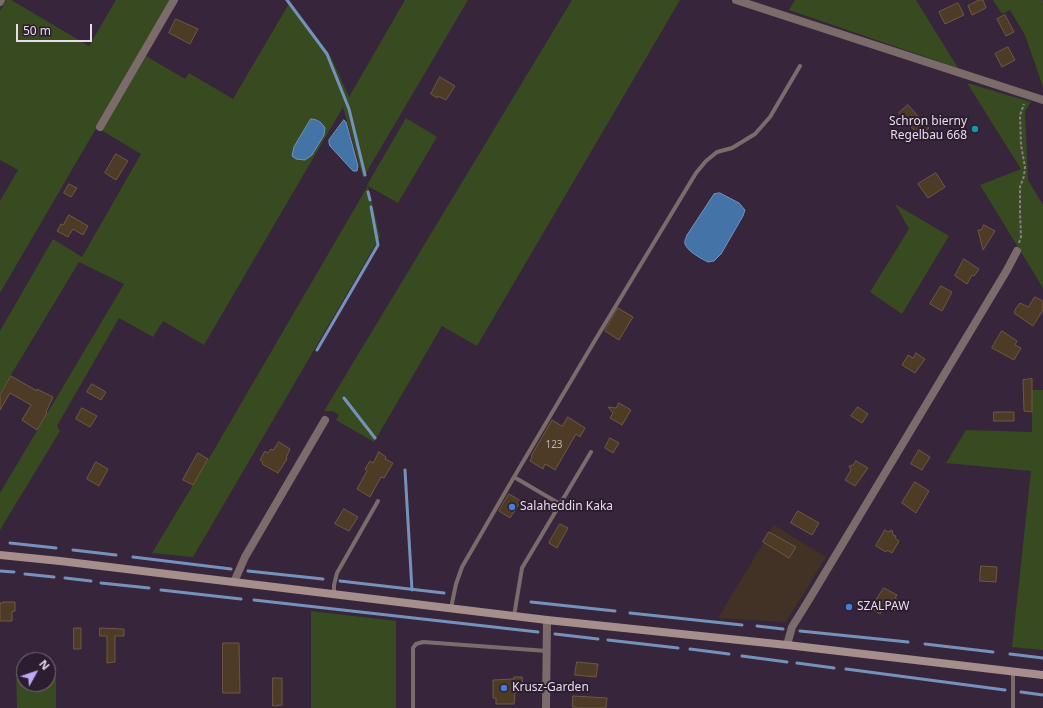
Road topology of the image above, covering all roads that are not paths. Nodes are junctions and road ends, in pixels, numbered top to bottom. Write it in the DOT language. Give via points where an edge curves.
graph roads {
  1 [pos="174,0"];
  2 [pos="736,0"];
  3 [pos="800,66"];
  4 [pos="1043,100"];
  5 [pos="100,127"];
  6 [pos="1018,251"];
  7 [pos="325,420"];
  8 [pos="591,452"];
  9 [pos="514,477"];
  10 [pos="378,501"];
  11 [pos="560,504"];
  12 [pos="0,555"];
  13 [pos="234,582"];
  14 [pos="334,594"];
  15 [pos="451,608"];
  16 [pos="514,616"];
  17 [pos="547,620"];
  18 [pos="787,645"];
  19 [pos="547,651"];
  20 [pos="1013,671"];
  21 [pos="1043,675"];
  22 [pos="413,708"];
  23 [pos="546,708"];
  24 [pos="1013,708"];
  1 -- 5 [label="street"];
  2 -- 4 [label="street"];
  3 -- 9 [label="lane" via="770,117 755,134 732,148 717,152 696,173"];
  6 -- 18 [label="street" via="792,627"];
  7 -- 13 [label="street" via="245,557"];
  8 -- 11 [label="lane"];
  9 -- 11 [label="lane"];
  9 -- 15 [label="lane" via="462,567"];
  10 -- 14 [label="lane" via="337,573"];
  11 -- 16 [label="lane" via="522,568"];
  12 -- 13 [label="street"];
  13 -- 14 [label="street"];
  14 -- 15 [label="street"];
  15 -- 16 [label="street"];
  16 -- 17 [label="street"];
  17 -- 18 [label="street"];
  17 -- 19 [label="street"];
  18 -- 20 [label="street"];
  19 -- 22 [label="lane" via="423,642 416,644 413,648"];
  19 -- 23 [label="street"];
  20 -- 21 [label="street"];
  20 -- 24 [label="lane"];
}
